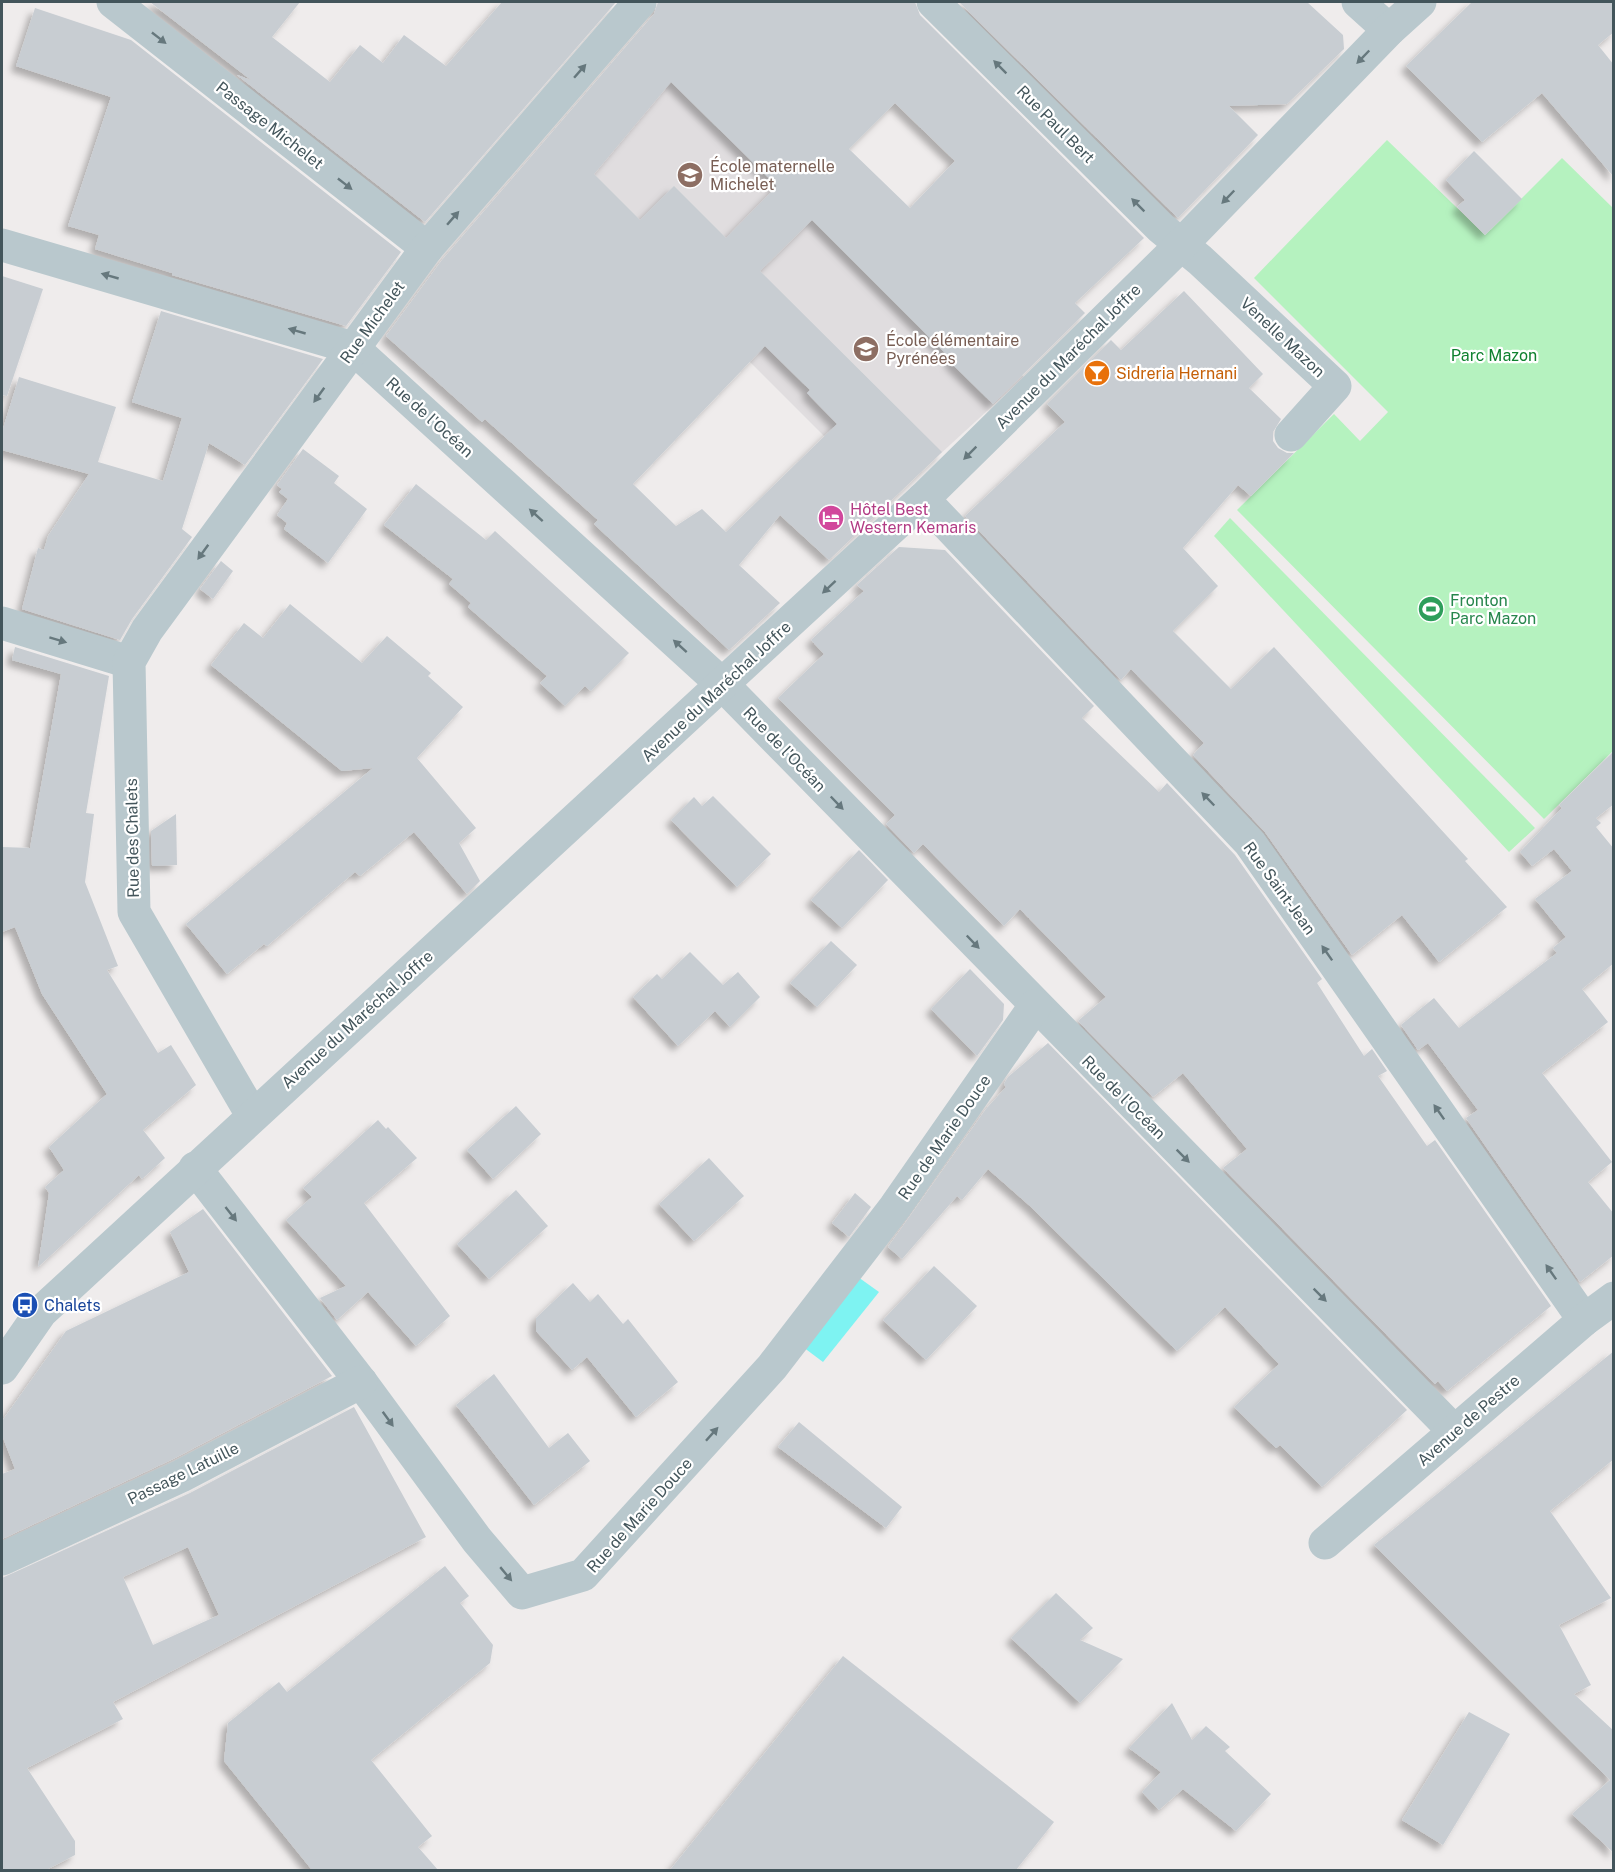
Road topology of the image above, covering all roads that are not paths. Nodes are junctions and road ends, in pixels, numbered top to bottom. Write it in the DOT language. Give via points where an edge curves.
graph roads {
  1 [pos="113,2"];
  2 [pos="640,2"];
  3 [pos="933,2"];
  4 [pos="1358,2"];
  5 [pos="1420,2"];
  6 [pos="1389,30"];
  7 [pos="2,245"];
  8 [pos="1180,246"];
  9 [pos="427,248"];
  10 [pos="353,348"];
  11 [pos="1291,435"];
  12 [pos="923,500"];
  13 [pos="2,623"];
  14 [pos="129,662"];
  15 [pos="723,685"];
  16 [pos="1035,1005"];
  17 [pos="252,1115"];
  18 [pos="195,1168"];
  19 [pos="1614,1298"];
  20 [pos="1584,1320"];
  21 [pos="2,1368"];
  22 [pos="361,1382"];
  23 [pos="1454,1431"];
  24 [pos="1325,1544"];
  25 [pos="2,1559"];
  1 -- 9 [label="street, Passage Michelet, one-way"];
  9 -- 2 [label="street, Rue Michelet, one-way"];
  8 -- 3 [label="street, Rue Paul Bert, one-way"];
  4 -- 6 [label="street"];
  5 -- 6 [label="street, Avenue du Maréchal Joffre"];
  6 -- 8 [label="street, Avenue du Maréchal Joffre, one-way"];
  10 -- 7 [label="street, Rue de l'Océan, one-way"];
  8 -- 11 [label="street, Venelle Mazon" via="1200,260 1335,386"];
  8 -- 12 [label="street, Avenue du Maréchal Joffre, one-way"];
  9 -- 10 [label="street, Rue Michelet"];
  10 -- 14 [label="street, Rue Michelet, one-way" via="147,630"];
  15 -- 10 [label="street, Rue de l'Océan, one-way"];
  12 -- 15 [label="street, Avenue du Maréchal Joffre, one-way"];
  20 -- 12 [label="street, Rue Saint-Jean, one-way" via="1250,843"];
  13 -- 14 [label="street, one-way"];
  14 -- 17 [label="street, Rue des Chalets" via="134,912"];
  15 -- 16 [label="street, Rue de l'Océan, one-way"];
  15 -- 17 [label="street, Avenue du Maréchal Joffre"];
  22 -- 16 [label="street, Rue de Marie Douce, one-way" via="477,1540 522,1593 583,1575 772,1367 895,1207"];
  16 -- 23 [label="street, Rue de l'Océan, one-way"];
  17 -- 18 [label="street, Avenue du Maréchal Joffre"];
  18 -- 21 [label="street, Avenue du Maréchal Joffre" via="41,1312"];
  18 -- 22 [label="street, Rue de Marie Douce, one-way"];
  19 -- 20 [label="street, Avenue de Pestre"];
  20 -- 23 [label="street, Avenue de Pestre"];
  22 -- 25 [label="street, Passage Latuille" via="181,1476"];
  23 -- 24 [label="street, Avenue de Pestre"];
}
